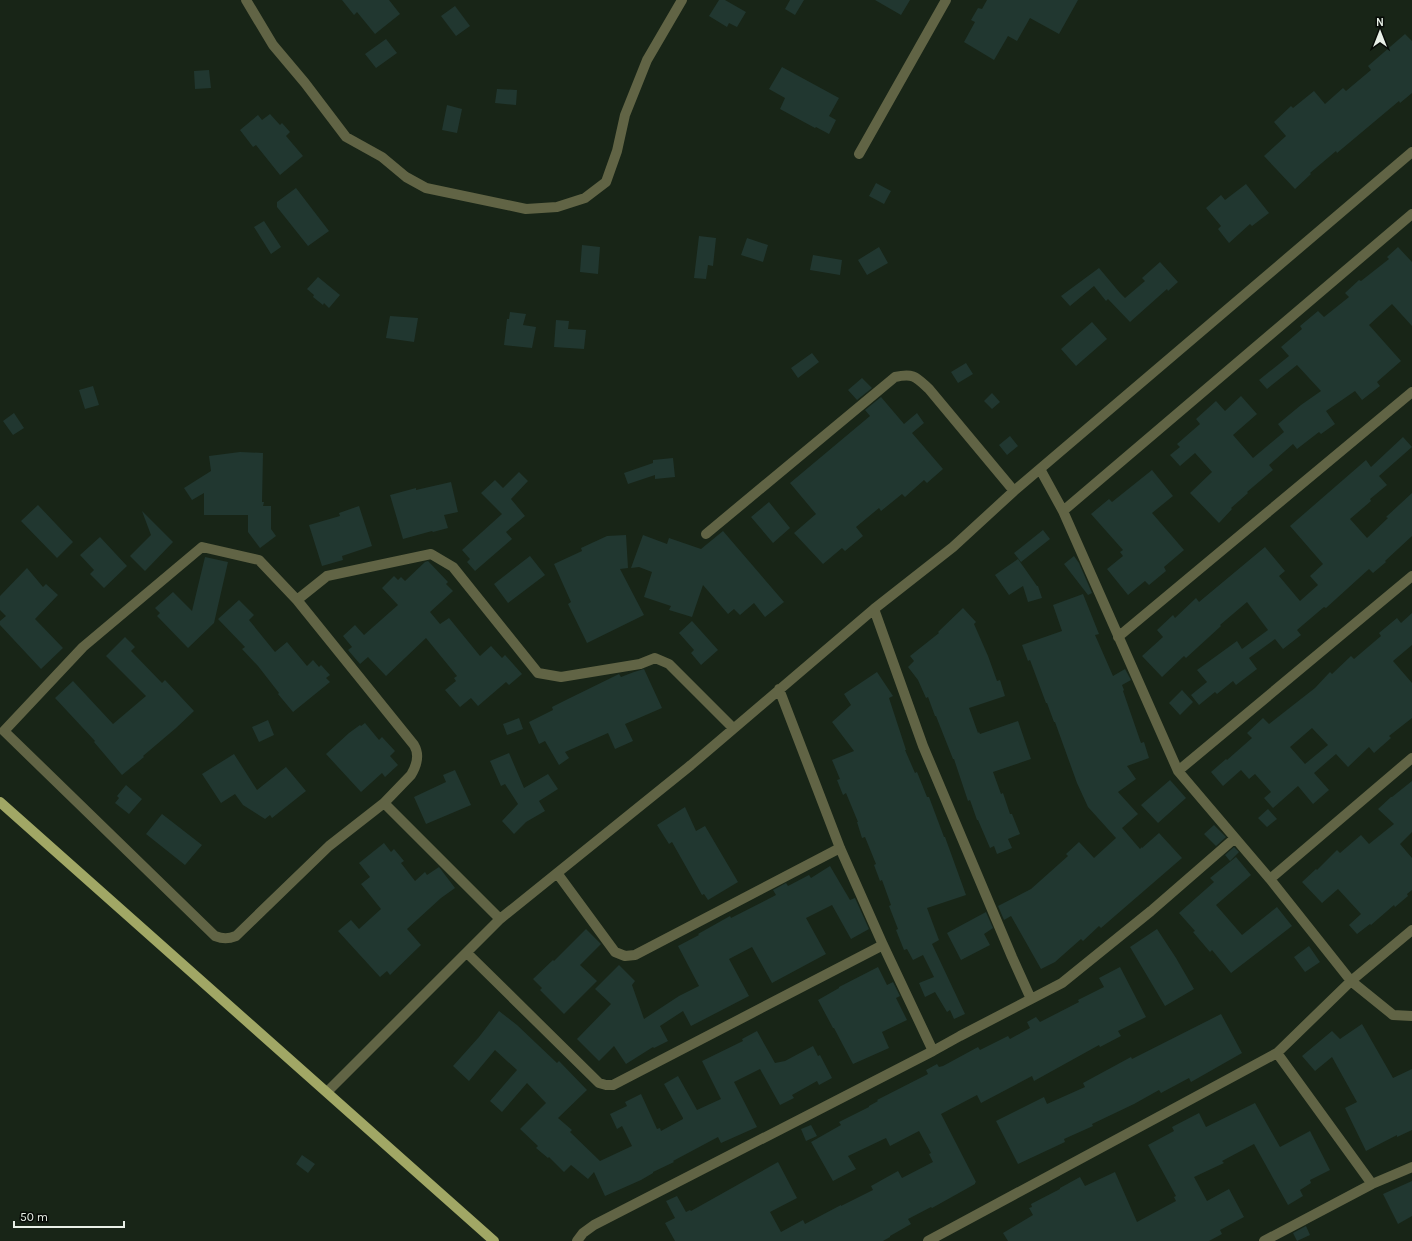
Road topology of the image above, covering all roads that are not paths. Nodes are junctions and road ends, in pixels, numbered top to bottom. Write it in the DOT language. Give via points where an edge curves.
graph roads {
  1 [pos="246,0"];
  2 [pos="682,0"];
  3 [pos="946,0"];
  4 [pos="1412,152"];
  5 [pos="859,154"];
  6 [pos="1412,214"];
  7 [pos="1412,392"];
  8 [pos="1040,469"];
  9 [pos="1014,491"];
  10 [pos="1063,511"];
  11 [pos="706,534"];
  12 [pos="1412,576"];
  13 [pos="297,600"];
  14 [pos="874,609"];
  15 [pos="1118,637"];
  16 [pos="779,689"];
  17 [pos="733,728"];
  18 [pos="1412,758"];
  19 [pos="1178,771"];
  20 [pos="0,802"];
  21 [pos="384,803"];
  22 [pos="1234,838"];
  23 [pos="840,848"];
  24 [pos="557,873"];
  25 [pos="1270,879"];
  26 [pos="500,919"];
  27 [pos="1412,930"];
  28 [pos="883,945"];
  29 [pos="467,953"];
  30 [pos="1351,981"];
  31 [pos="1031,999"];
  32 [pos="1412,1016"];
  33 [pos="933,1051"];
  34 [pos="1277,1053"];
  35 [pos="327,1092"];
  36 [pos="1412,1167"];
  37 [pos="1372,1184"];
  38 [pos="494,1241"];
  39 [pos="577,1241"];
  40 [pos="928,1241"];
  41 [pos="1264,1241"];
  1 -- 2 [label="street" via="273,45 346,137 382,157 406,177 426,188 526,209 557,207 585,198 606,182 618,151 625,116 647,60"];
  3 -- 5 [label="street"];
  4 -- 8 [label="street"];
  6 -- 10 [label="street"];
  7 -- 15 [label="street"];
  8 -- 9 [label="street"];
  8 -- 10 [label="street"];
  9 -- 11 [label="street" via="929,389 918,379 907,374 895,377"];
  9 -- 14 [label="street" via="952,547"];
  10 -- 15 [label="street"];
  12 -- 19 [label="street"];
  13 -- 17 [label="street" via="327,576 431,554 453,567 538,673 561,677 640,664 655,658 669,664"];
  13 -- 21 [label="street" via="417,750 418,757 414,769"];
  13 -- 21 [label="street" via="259,560 202,547 83,647 4,731 215,936 222,939 236,936 329,846"];
  14 -- 16 [label="street"];
  14 -- 31 [label="street" via="923,746"];
  15 -- 19 [label="street"];
  16 -- 17 [label="street"];
  16 -- 23 [label="street"];
  17 -- 24 [label="street"];
  18 -- 25 [label="street"];
  19 -- 22 [label="street"];
  20 -- 35 [label="main road"];
  21 -- 26 [label="street"];
  22 -- 25 [label="street"];
  22 -- 31 [label="street" via="1151,911 1062,983"];
  23 -- 24 [label="street" via="635,955 625,956 615,952"];
  23 -- 28 [label="street"];
  24 -- 26 [label="street"];
  25 -- 30 [label="street"];
  26 -- 29 [label="street"];
  27 -- 30 [label="street"];
  28 -- 29 [label="street" via="613,1085 599,1083"];
  28 -- 33 [label="street"];
  29 -- 35 [label="street"];
  30 -- 32 [label="street" via="1393,1015"];
  30 -- 34 [label="street"];
  31 -- 33 [label="street"];
  33 -- 39 [label="street" via="594,1225"];
  34 -- 37 [label="street"];
  34 -- 40 [label="street"];
  35 -- 38 [label="main road"];
  36 -- 37 [label="street"];
  37 -- 41 [label="street"];
}
